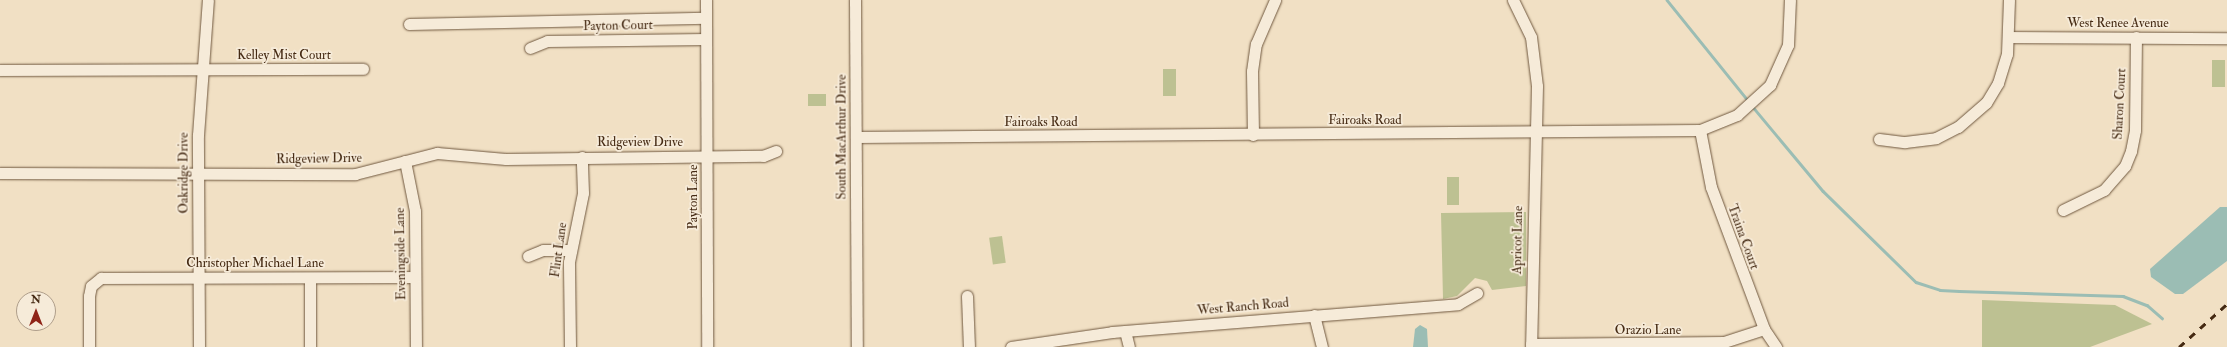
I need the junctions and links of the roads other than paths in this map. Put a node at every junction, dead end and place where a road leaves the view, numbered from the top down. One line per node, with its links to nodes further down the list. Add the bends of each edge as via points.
1 (208, 0): 16 (street, Oakridge Drive)
2 (706, 0): 8 (street, Payton Lane)
3 (855, 0): 21 (street, South MacArthur Drive)
4 (1513, 0): 19 (street, Apricot Lane, via 1525,20 1535,58)
5 (1790, 0): 18 (street, Fairoaks Road, via 1788,45 1770,85 1737,115)
6 (2008, 0): 10 (street)
7 (1272, 1): 20 (street, via 1263,22 1254,58)
8 (706, 18): 9 (street); 13 (street, Payton Lane)
9 (409, 24)
10 (2008, 37): 11 (street, West Renee Avenue); 22 (street, via 1998,83 1986,103 1968,120 1925,141)
11 (2136, 37): 12 (street, West Renee Avenue); 29 (street, Sharon Court, via 2135,130 2125,166 2104,190)
12 (2227, 38)
13 (706, 39): 14 (street, Payton Court, via 547,41); 25 (street, Payton Lane)
14 (530, 48)
15 (0, 70): 16 (street, Kelley Mist Court)
16 (205, 70): 17 (street, Kelley Mist Court); 28 (street, Oakridge Drive, via 198,135)
17 (363, 70)
18 (1700, 130): 19 (street, Fairoaks Road); 38 (street, Traina Court, via 1711,187)
19 (1535, 133): 20 (street, Fairoaks Road); 40 (street, Apricot Lane)
20 (1253, 135): 21 (street, Fairoaks Road)
21 (856, 137): 47 (street, South MacArthur Drive)
22 (1879, 139)
23 (776, 150): 25 (street, Ridgeview Drive, via 763,156)
24 (582, 156): 25 (street, Ridgeview Drive); 26 (street, Ridgeview Drive, via 506,160 437,153); 30 (street, Flint Lane, via 583,193)
25 (707, 156): 46 (street, Payton Lane)
26 (405, 161): 28 (street, Ridgeview Drive, via 355,174); 33 (street, Eveningside Lane, via 415,211)
27 (0, 173): 28 (street, Ridgeview Drive)
28 (198, 173): 32 (street, Oakridge Drive)
29 (2063, 210)
30 (571, 250): 31 (street, via 543,250); 45 (street, Flint Lane)
31 (528, 256)
32 (198, 277): 34 (street, Christopher Michael Lane); 41 (street, Christopher Michael Lane, via 111,277 94,281 89,296); 42 (street, Oakridge Drive)
33 (415, 277): 34 (street, Christopher Michael Lane); 44 (street, Eveningside Lane)
34 (310, 278): 43 (street)
35 (1477, 293): 37 (street, West Ranch Road, via 1458,304)
36 (967, 296): 48 (street)
37 (1314, 315): 39 (street, West Ranch Road); 51 (street)
38 (1764, 329): 40 (street, Orazio Lane, via 1724,342); 52 (street, Traina Court)
39 (1125, 331): 49 (street, West Ranch Road); 50 (street)
40 (1531, 346)
41 (89, 347)
42 (199, 347)
43 (310, 347)
44 (416, 347)
45 (570, 347)
46 (707, 347)
47 (857, 347)
48 (969, 347)
49 (1011, 347)
50 (1129, 347)
51 (1322, 347)
52 (1776, 347)

